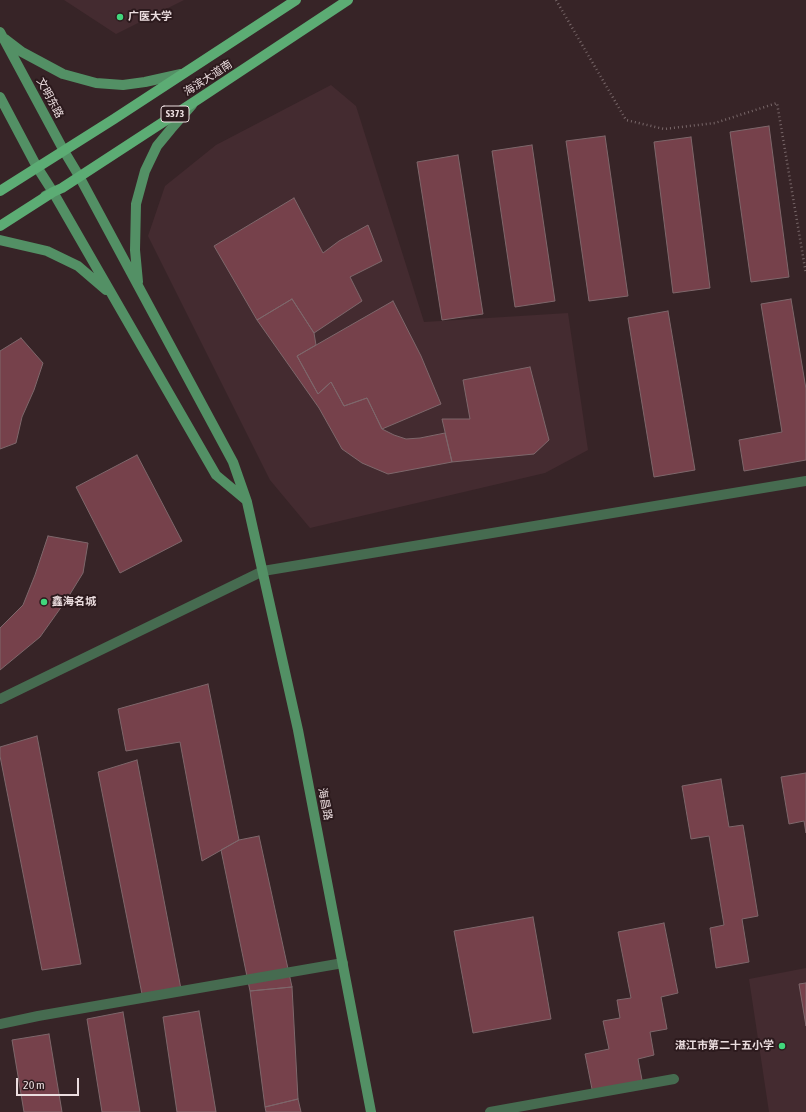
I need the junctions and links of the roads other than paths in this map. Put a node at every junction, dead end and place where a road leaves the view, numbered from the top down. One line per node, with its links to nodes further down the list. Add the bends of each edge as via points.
1 (296, 0): 4 (main road, 海滨大道南 / S373)
2 (348, 0): 6 (main road, 海滨大道南 / S373)
3 (2, 35): 4 (street, via 22,52 63,74 96,83 123,85); 7 (street, 文明东路)
4 (183, 74): 7 (main road, 海滨大道南 / S373)
5 (0, 97): 8 (street)
6 (197, 100): 9 (main road, 海滨大道南 / S373); 15 (street, via 157,146 145,171 136,204 135,250)
7 (64, 151): 8 (main road, 海滨大道南 / S373); 9 (street, 文明东路)
8 (37, 167): 10 (main road, 海滨大道南 / S373); 11 (street)
9 (79, 176): 11 (main road, 海滨大道南 / S373); 15 (street, 文明东路)
10 (0, 191)
11 (53, 192): 12 (street); 13 (main road, 海滨大道南 / S373); 16 (street)
12 (38, 198)
13 (0, 226)
14 (0, 240): 16 (street, via 47,251 78,266)
15 (138, 286): 18 (street, 海昌路, via 233,462)
16 (113, 296): 18 (street, via 216,474)
17 (806, 481): 19 (street)
18 (247, 502): 19 (street, 海昌路)
19 (263, 571): 20 (street); 21 (street, 海昌路, via 298,730)
20 (0, 699)
21 (343, 962): 22 (street); 24 (street, 海昌路)
22 (0, 1024)
23 (674, 1079): 25 (street)
24 (371, 1112)
25 (490, 1112)

